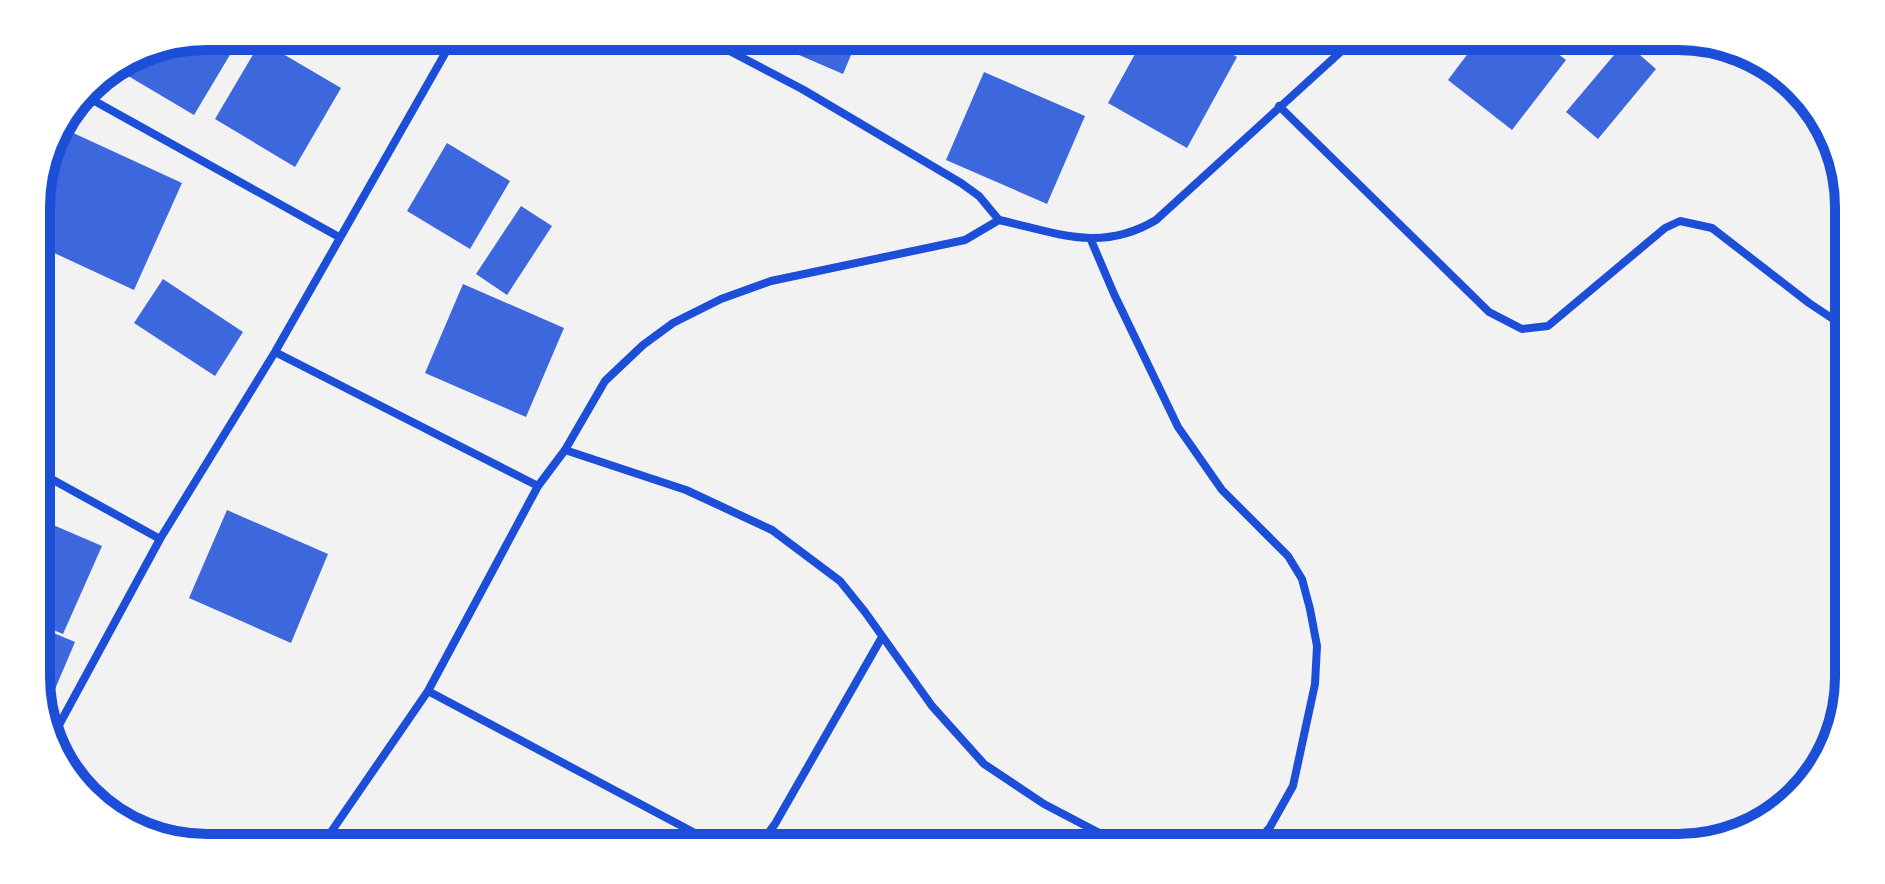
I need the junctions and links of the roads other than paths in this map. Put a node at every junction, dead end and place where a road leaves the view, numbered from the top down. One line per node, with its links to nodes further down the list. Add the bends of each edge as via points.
1 (447, 50): 7 (street)
2 (728, 50): 6 (street, via 961,183)
3 (1342, 50): 5 (street)
4 (92, 100): 7 (street)
5 (1279, 106): 8 (street, via 1156,220 1136,232); 9 (street, via 1489,312 1522,329 1548,326 1680,221 1712,228)
6 (999, 220): 8 (street); 11 (street, via 965,240 771,281 673,323 605,381)
7 (339, 237): 10 (street)
8 (1091, 240): 22 (street, via 1178,427 1222,490 1288,556 1302,579 1317,646 1315,684 1293,786)
9 (1835, 320)
10 (275, 352): 13 (street); 14 (street)
11 (565, 450): 13 (street); 15 (street, via 686,490 772,530 840,581)
12 (50, 478): 14 (street)
13 (538, 486): 16 (street)
14 (160, 539): 17 (street)
15 (882, 637): 20 (street); 21 (street, via 932,706 984,764)
16 (428, 691): 18 (street); 19 (street)
17 (58, 727)
18 (330, 834)
19 (697, 834)
20 (768, 834)
21 (1101, 834)
22 (1264, 834)

